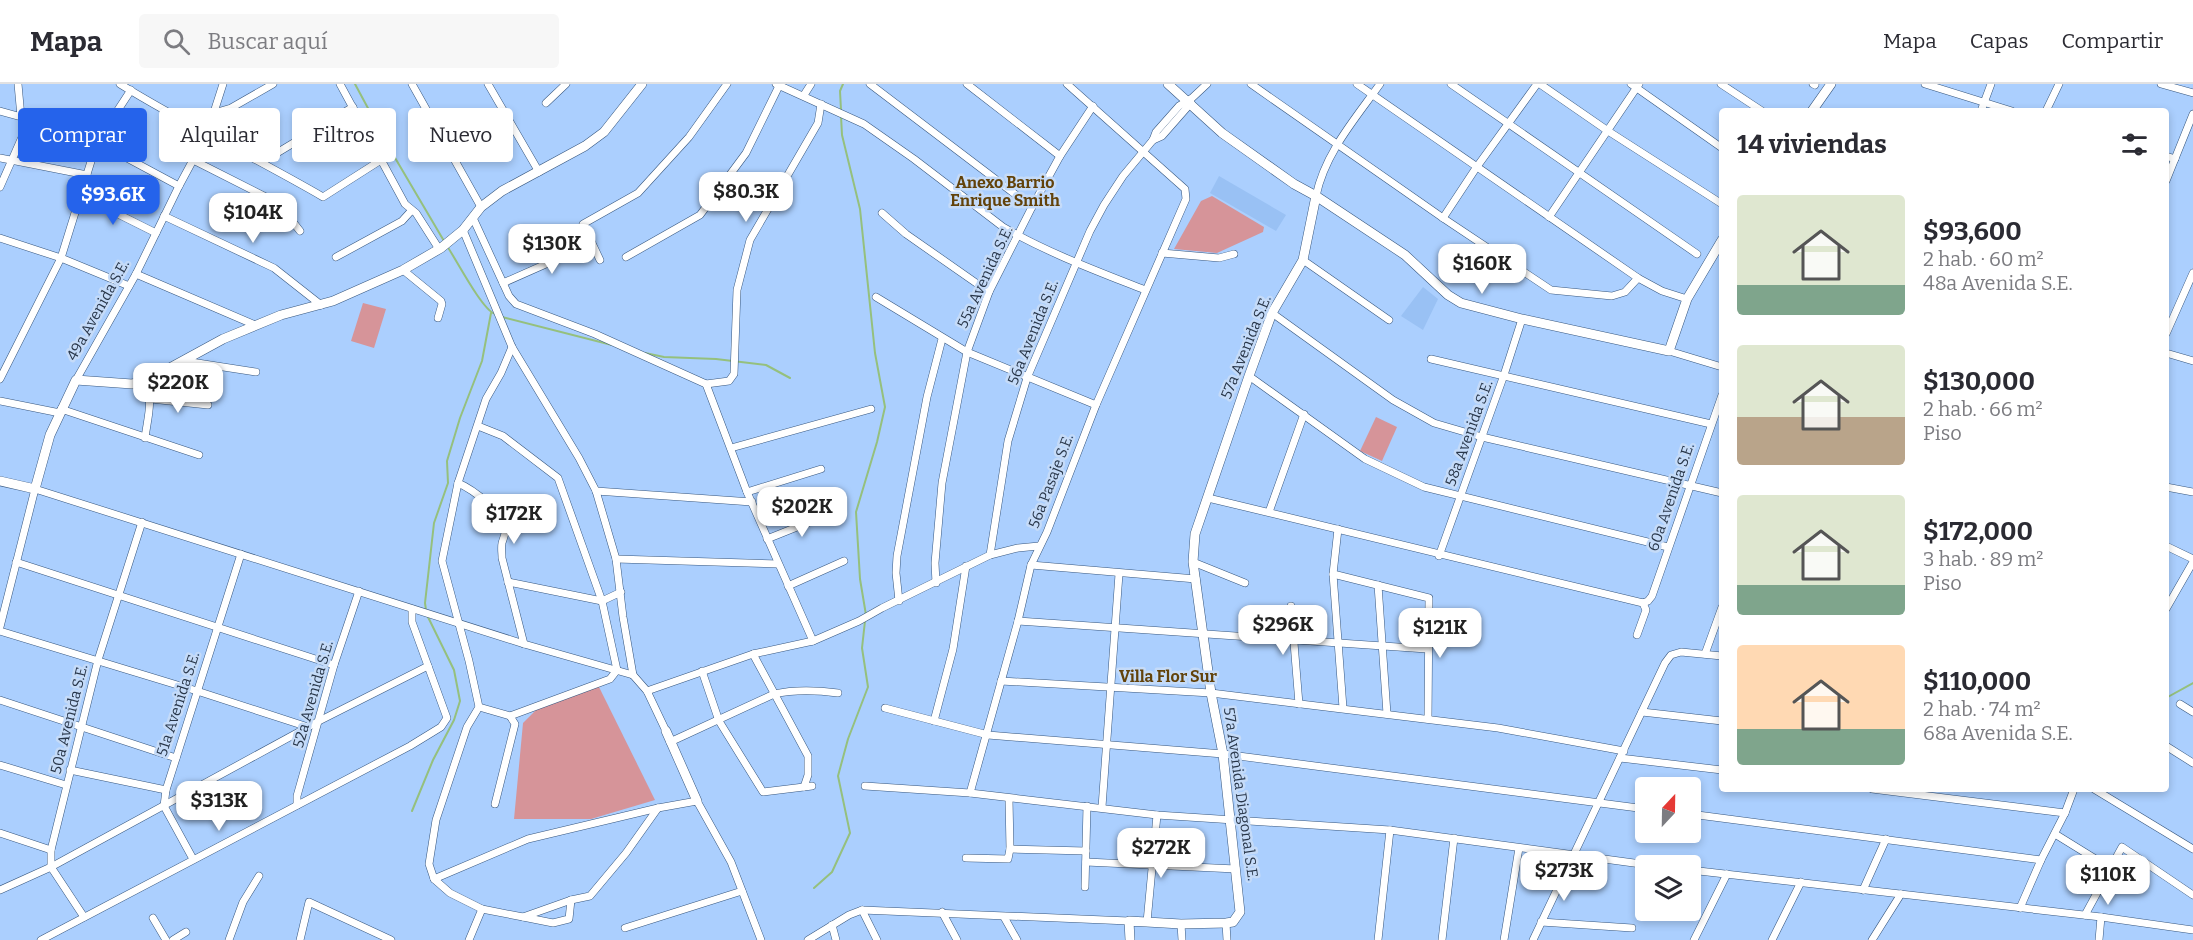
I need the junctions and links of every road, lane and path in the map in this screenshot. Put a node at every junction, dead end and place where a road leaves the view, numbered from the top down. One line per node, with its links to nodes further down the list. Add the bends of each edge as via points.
1 (18, 84): 40 (street)
2 (120, 84): 30 (street)
3 (223, 84): 43 (street, 49a Avenida S.E.)
4 (273, 84): 44 (street)
5 (340, 84): 39 (street)
6 (412, 84): 82 (street)
7 (488, 84): 73 (street)
8 (566, 84): 36 (street)
9 (642, 84): 73 (street, via 604,132)
10 (727, 84): 95 (street, via 689,137 638,193 583,224)
11 (810, 84): 33 (street)
12 (870, 84): 83 (street)
13 (967, 84): 60 (street)
14 (1067, 84): 38 (street)
15 (1168, 84): 34 (street)
16 (1207, 84): 34 (street, 56a Avenida S.E.)
17 (1251, 84): 55 (street)
18 (1357, 84): 32 (street)
19 (1380, 84): 32 (street, 57a Avenida S.E.)
20 (1451, 84): 53 (street)
21 (1539, 84): 53 (street); 54 (street)
22 (1721, 84): 45 (street)
23 (1831, 84): 46 (street)
24 (1925, 84): 35 (street)
25 (1990, 84): 35 (street)
26 (2059, 84): 49 (street)
27 (2161, 84): 31 (street)
28 (778, 85): 33 (street); 102 (street, via 746,153 700,215)
29 (1635, 85): 54 (street); 57 (street)
30 (130, 90): 41 (street); 42 (street)
31 (2193, 93)
32 (1372, 95): 55 (street, 57a Avenida S.E.); 72 (street)
33 (804, 96): 37 (street)
34 (1190, 101): 59 (street, 56a Avenida S.E.); 80 (street, via 1232,139)
35 (1984, 102): 47 (street); 48 (street)
36 (546, 103)
37 (823, 105): 93 (street, via 864,124); 140 (street, via 818,123 750,240 737,290 734,374 729,381)
38 (1093, 106): 59 (street); 60 (street, 55a Avenida S.E.)
39 (352, 107): 58 (street)
40 (20, 108)
41 (119, 108)
42 (161, 108)
43 (216, 108)
44 (231, 108)
45 (1757, 108)
46 (1814, 108)
47 (1982, 108)
48 (2003, 108)
49 (2047, 108)
50 (0, 111): 52 (street)
51 (2193, 114): 63 (street)
52 (18, 116)
53 (1508, 124): 72 (street); 74 (street)
54 (1608, 131): 74 (street); 81 (street)
55 (1338, 144): 80 (street, 57a Avenida S.E., via 1324,168); 89 (street)
56 (18, 145): 64 (street)
57 (1719, 146)
58 (280, 151)
59 (1144, 152): 98 (street, 56a Pasaje S.E., via 1185,189 1186,199); 106 (street, 56a Avenida S.E., via 1104,205)
60 (1060, 156): 83 (street, 55a Avenida S.E.)
61 (2169, 157): 63 (street)
62 (0, 158): 64 (street)
63 (2175, 159): 75 (street)
64 (11, 160): 76 (street); 78 (street)
65 (91, 162): 76 (street)
66 (134, 162): 77 (street)
67 (192, 162): 77 (street, 49a Avenida S.E.)
68 (197, 162): 91 (street, via 278,203)
69 (262, 162): 70 (street, via 323,197)
70 (378, 162)
71 (382, 162): 84 (street)
72 (1476, 168): 87 (street); 89 (street)
73 (539, 172): 82 (street)
74 (1579, 173): 87 (street); 100 (street)
75 (2169, 174)
76 (87, 175): 79 (street)
77 (179, 186): 86 (street, 49a Avenida S.E.)
78 (0, 187)
79 (82, 196): 92 (street); 103 (street)
80 (1316, 196): 105 (street, 57a Avenida S.E.); 120 (street, via 1405,255 1461,303)
81 (1719, 202)
82 (481, 207): 88 (street)
83 (1032, 207): 93 (street, 55a Avenida S.E.)
84 (411, 211): 97 (street); 101 (street)
85 (882, 213): 114 (street)
86 (164, 216): 92 (street, 49a Avenida S.E.); 117 (street, via 274,268)
87 (1550, 217): 110 (street)
88 (473, 218): 90 (street); 111 (street)
89 (1443, 218): 110 (street, via 1551,290 1612,296 1625,292)
90 (464, 230): 97 (street); 125 (street)
91 (300, 231)
92 (156, 233): 109 (street, 49a Avenida S.E.)
93 (1019, 236): 106 (street); 114 (street, 55a Avenida S.E.)
94 (0, 238): 103 (street)
95 (591, 244): 104 (street); 111 (street)
96 (1719, 245): 116 (street)
97 (443, 247): 107 (street)
98 (1162, 253): 99 (street, via 1219,258); 113 (street, 56a Pasaje S.E.)
99 (1234, 254)
100 (1697, 254)
101 (336, 257)
102 (626, 257)
103 (61, 258): 112 (street); 137 (street)
104 (600, 260)
105 (1303, 260): 118 (street, 57a Avenida S.E.); 121 (street)
106 (1077, 263): 113 (street); 136 (street, 56a Avenida S.E.)
107 (403, 270): 117 (street); 119 (street, via 441,300)
108 (2193, 273): 123 (street)
109 (136, 274): 112 (street, 49a Avenida S.E.); 122 (street)
110 (1638, 278): 116 (street)
111 (503, 283): 140 (street, via 512,300 523,308 595,334)
112 (129, 286): 138 (street, 49a Avenida S.E.)
113 (1144, 290): 145 (street, 56a Pasaje S.E.)
114 (989, 292): 127 (street, 55a Avenida S.E.)
115 (876, 297): 124 (street)
116 (1687, 299): 126 (street)
117 (321, 305): 122 (street)
118 (1272, 313): 135 (street, 57a Avenida S.E.); 151 (street, via 1419,416)
119 (438, 318)
120 (1522, 319): 126 (street); 134 (street, 58a Avenida S.E.)
121 (1389, 320)
122 (255, 325): 129 (street)
123 (2169, 327)
124 (942, 339): 127 (street); 199 (street, via 897,556)
125 (512, 347): 150 (street, via 486,399); 161 (street)
126 (1669, 351): 132 (street)
127 (967, 352): 136 (street); 191 (street, 55a Avenida S.E., via 942,483)
128 (2169, 353): 131 (street)
129 (186, 359): 133 (street); 139 (street)
130 (1431, 359): 134 (street)
131 (2193, 361)
132 (1719, 366)
133 (256, 372)
134 (1504, 375): 149 (street); 151 (street, 58a Avenida S.E.)
135 (1249, 376): 148 (street); 166 (street, 57a Avenida S.E.)
136 (1027, 378): 145 (street); 177 (street, 56a Avenida S.E., via 1008,441)
137 (0, 380)
138 (76, 380): 139 (street, via 132,384); 147 (street, 49a Avenida S.E.)
139 (146, 381): 141 (street)
140 (706, 384): 153 (street)
141 (151, 399): 144 (street); 152 (street)
142 (0, 401): 147 (street)
143 (1719, 403): 149 (street, 60a Avenida S.E.)
144 (208, 405)
145 (1096, 405): 173 (street, 56a Pasaje S.E.)
146 (870, 409): 153 (street)
147 (61, 411): 152 (street); 160 (street, 49a Avenida S.E.)
148 (1304, 414): 165 (street, via 1365,459 1424,487); 168 (street)
149 (1711, 424): 158 (street, 60a Avenida S.E.)
150 (478, 426): 157 (street); 198 (street, via 503,436 558,478)
151 (1482, 437): 158 (street); 165 (street, 58a Avenida S.E.)
152 (145, 438): 154 (street)
153 (731, 448): 162 (street)
154 (198, 455)
155 (821, 469): 162 (street)
156 (0, 481): 160 (street)
157 (458, 483): 190 (street, via 487,502 504,524 501,545); 206 (street, via 442,561)
158 (1689, 485): 163 (street); 174 (street, 60a Avenida S.E.)
159 (2169, 488): 164 (street)
160 (35, 489): 170 (street); 183 (street)
161 (596, 491): 167 (street); 179 (street)
162 (747, 492): 167 (street)
163 (1719, 492)
164 (2193, 492)
165 (1460, 497): 174 (street); 178 (street, 58a Avenida S.E.)
166 (1208, 498): 168 (street); 182 (street, 57a Avenida Diagonal S.E., via 1196,534)
167 (752, 502): 172 (street)
168 (1269, 512): 171 (street)
169 (827, 515): 172 (street)
170 (142, 522): 176 (street); 197 (street, 50a Avenida S.E.)
171 (1338, 530): 178 (street); 188 (street)
172 (767, 539): 184 (street)
173 (1039, 546): 177 (street); 185 (street, 56a Pasaje S.E.)
174 (1668, 547): 200 (street, 60a Avenida S.E., via 1652,596)
175 (2169, 548): 180 (street)
176 (241, 554): 195 (street); 207 (street, 51a Avenida S.E.)
177 (990, 555): 186 (street)
178 (1439, 556): 200 (street)
179 (616, 559): 184 (street); 196 (street)
180 (2193, 560): 201 (street)
181 (844, 561): 194 (street)
182 (1193, 561): 189 (street, 57a Avenida Diagonal S.E.); 192 (street)
183 (16, 562): 197 (street); 208 (street)
184 (778, 564): 194 (street)
185 (1030, 565): 187 (street); 205 (street, 56a Pasaje S.E.)
186 (966, 566): 191 (street); 247 (street, via 953,649)
187 (1119, 573): 189 (street); 209 (street)
188 (1333, 574): 193 (street); 215 (street)
189 (1196, 579): 210 (street, 57a Avenida Diagonal S.E.)
190 (508, 582): 198 (street); 214 (street)
191 (936, 583): 199 (street)
192 (1245, 583)
193 (1378, 585): 216 (street); 217 (street, via 1429,598)
194 (788, 586): 212 (street)
195 (359, 591): 203 (street); 222 (street, 52a Avenida S.E.)
196 (621, 592): 198 (street); 226 (street)
197 (119, 595): 207 (street); 221 (street, 50a Avenida S.E.)
198 (602, 601): 224 (street)
199 (899, 601): 212 (street)
200 (1643, 603): 211 (street, via 1646,610)
201 (2169, 604)
202 (1291, 606): 213 (street)
203 (412, 609): 206 (street); 223 (street, via 412,622)
204 (1719, 615): 219 (street)
205 (1018, 621): 209 (street); 227 (street, 56a Pasaje S.E.)
206 (458, 623): 214 (street); 237 (street)
207 (217, 627): 222 (street); 229 (street, 51a Avenida S.E.)
208 (0, 629): 221 (street)
209 (1117, 629): 210 (street); 228 (street)
210 (1203, 635): 213 (street); 232 (street, 57a Avenida Diagonal S.E.)
211 (1637, 635)
212 (813, 641): 218 (street)
213 (1294, 641): 215 (street); 235 (street)
214 (524, 644): 224 (street)
215 (1337, 644): 216 (street); 239 (street)
216 (1382, 646): 217 (street); 242 (street)
217 (1427, 649): 244 (street)
218 (753, 654): 225 (street); 233 (street)
219 (1705, 654): 220 (street); 240 (street, via 1671,655)
220 (1719, 656)
221 (98, 660): 229 (street); 249 (street, 50a Avenida S.E.)
222 (334, 665): 245 (street, 52a Avenida S.E.)
223 (428, 666): 245 (street); 274 (street, via 447,718 441,727)
224 (617, 670): 226 (street); 243 (street, via 610,679)
225 (702, 671): 230 (street); 246 (street)
226 (633, 675): 230 (street)
227 (1002, 681): 228 (street); 252 (street, 56a Pasaje S.E.)
228 (1112, 686): 232 (street); 254 (street)
229 (197, 691): 250 (street); 258 (street, 51a Avenida S.E.)
230 (648, 691): 251 (street)
231 (838, 693): 233 (street, via 812,689)
232 (1211, 693): 235 (street); 256 (street, 57a Avenida Diagonal S.E.)
233 (774, 694): 246 (street); 246 (street, via 808,756 808,787 763,792)
234 (0, 700): 249 (street)
235 (1299, 704): 239 (street)
236 (2180, 704): 241 (street)
237 (479, 707): 243 (street); 307 (street, via 467,728 436,820 429,864)
238 (885, 708): 247 (street)
239 (1343, 708): 242 (street)
240 (1642, 712): 248 (street); 257 (street)
241 (2193, 712)
242 (1387, 714): 244 (street)
243 (510, 716): 273 (street, via 515,724)
244 (1428, 719): 257 (street, via 1498,728)
245 (319, 721): 250 (street); 274 (street, 52a Avenida S.E.)
246 (719, 721): 253 (street)
247 (934, 721): 252 (street)
248 (1719, 721)
249 (80, 727): 258 (street); 261 (street, 50a Avenida S.E.)
250 (308, 727): 275 (street)
251 (666, 731): 253 (street)
252 (988, 735): 254 (street); 269 (street, 56a Pasaje S.E.)
253 (670, 742): 271 (street)
254 (1107, 744): 256 (street); 277 (street)
255 (2169, 748): 259 (street)
256 (1223, 754): 272 (street); 283 (street, 57a Avenida Diagonal S.E.)
257 (1622, 754): 262 (street); 272 (street)
258 (176, 758): 265 (street, 51a Avenida S.E.)
259 (2193, 763)
260 (0, 765): 263 (street)
261 (70, 770): 263 (street, 50a Avenida S.E.); 265 (street)
262 (1719, 770)
263 (66, 785): 292 (street, 50a Avenida S.E.)
264 (865, 786): 269 (street)
265 (166, 790): 275 (street, 51a Avenida S.E.)
266 (1896, 792): 280 (street)
267 (2073, 792): 280 (street)
268 (2099, 792): 291 (street)
269 (970, 793): 270 (street)
270 (1009, 799): 276 (street); 290 (street)
271 (697, 801): 278 (street); 312 (street, via 731,862)
272 (1598, 803): 279 (street); 294 (street)
273 (495, 804)
274 (297, 805): 296 (street)
275 (164, 806): 296 (street); 301 (street)
276 (1087, 806): 277 (street); 293 (street)
277 (1102, 807): 281 (street)
278 (658, 808): 307 (street, via 528,839); 315 (street, via 590,896)
279 (1635, 808)
280 (2065, 813): 286 (street)
281 (1157, 815): 283 (street); 300 (street)
282 (1701, 815): 288 (street)
283 (1231, 819): 284 (street); 303 (street, 57a Avenida Diagonal S.E.)
284 (1390, 830): 287 (street); 352 (street)
285 (0, 833): 292 (street)
286 (2055, 834): 297 (street); 302 (street)
287 (1454, 838): 289 (street); 353 (street)
288 (1886, 839): 297 (street); 311 (street)
289 (1519, 848): 294 (street); 354 (street)
290 (1010, 849): 293 (street); 295 (street, via 1008,859)
291 (2193, 849)
292 (51, 850): 301 (street, 50a Avenida S.E.)
293 (1086, 851): 298 (street)
294 (1572, 855): 299 (street); 328 (street)
295 (966, 858)
296 (193, 859): 322 (street)
297 (2041, 860): 316 (street)
298 (1086, 862): 300 (street); 309 (street)
299 (1635, 863)
300 (1153, 866): 303 (street); 327 (street)
301 (51, 867): 310 (street); 322 (street)
302 (2110, 868): 314 (street, via 2122,847); 320 (street)
303 (1236, 869): 329 (street, 57a Avenida Diagonal S.E., via 1238,918)
304 (1701, 871): 305 (street)
305 (1727, 874): 308 (street); 356 (street)
306 (259, 876): 339 (street, via 243,902)
307 (434, 879): 317 (street, via 450,893)
308 (1801, 882): 311 (street); 357 (street)
309 (1085, 887)
310 (0, 890)
311 (1863, 890): 313 (street)
312 (742, 891): 332 (street); 343 (street)
313 (1901, 894): 316 (street); 358 (street)
314 (2193, 895)
315 (570, 900): 323 (street); 323 (street, via 569,919 553,923)
316 (2020, 908): 320 (street)
317 (482, 909): 323 (street); 342 (street)
318 (862, 910): 319 (street); 331 (street); 346 (street)
319 (942, 912): 321 (street); 347 (street)
320 (2085, 915): 324 (street)
321 (1004, 916): 326 (street); 348 (street)
322 (84, 917): 336 (street)
323 (523, 917)
324 (2101, 917): 334 (street); 359 (street)
325 (153, 918): 337 (street)
326 (1129, 921): 327 (street); 349 (street)
327 (1147, 922): 330 (street)
328 (1540, 922): 333 (street); 355 (street)
329 (1226, 923): 330 (street); 351 (street)
330 (1181, 924): 350 (street)
331 (832, 925): 344 (street); 345 (street)
332 (625, 928)
333 (1632, 928)
334 (2193, 930)
335 (186, 932): 338 (street)
336 (41, 940)
337 (166, 940)
338 (173, 940)
339 (229, 940)
340 (300, 940): 341 (street, via 309,902)
341 (391, 940)
342 (469, 940)
343 (761, 940)
344 (808, 940)
345 (836, 940)
346 (877, 940)
347 (957, 940)
348 (1017, 940)
349 (1130, 940)
350 (1182, 940)
351 (1227, 940)
352 (1378, 940)
353 (1442, 940)
354 (1504, 940)
355 (1533, 940)
356 (1694, 940)
357 (1772, 940)
358 (1872, 940)
359 (2099, 940)

